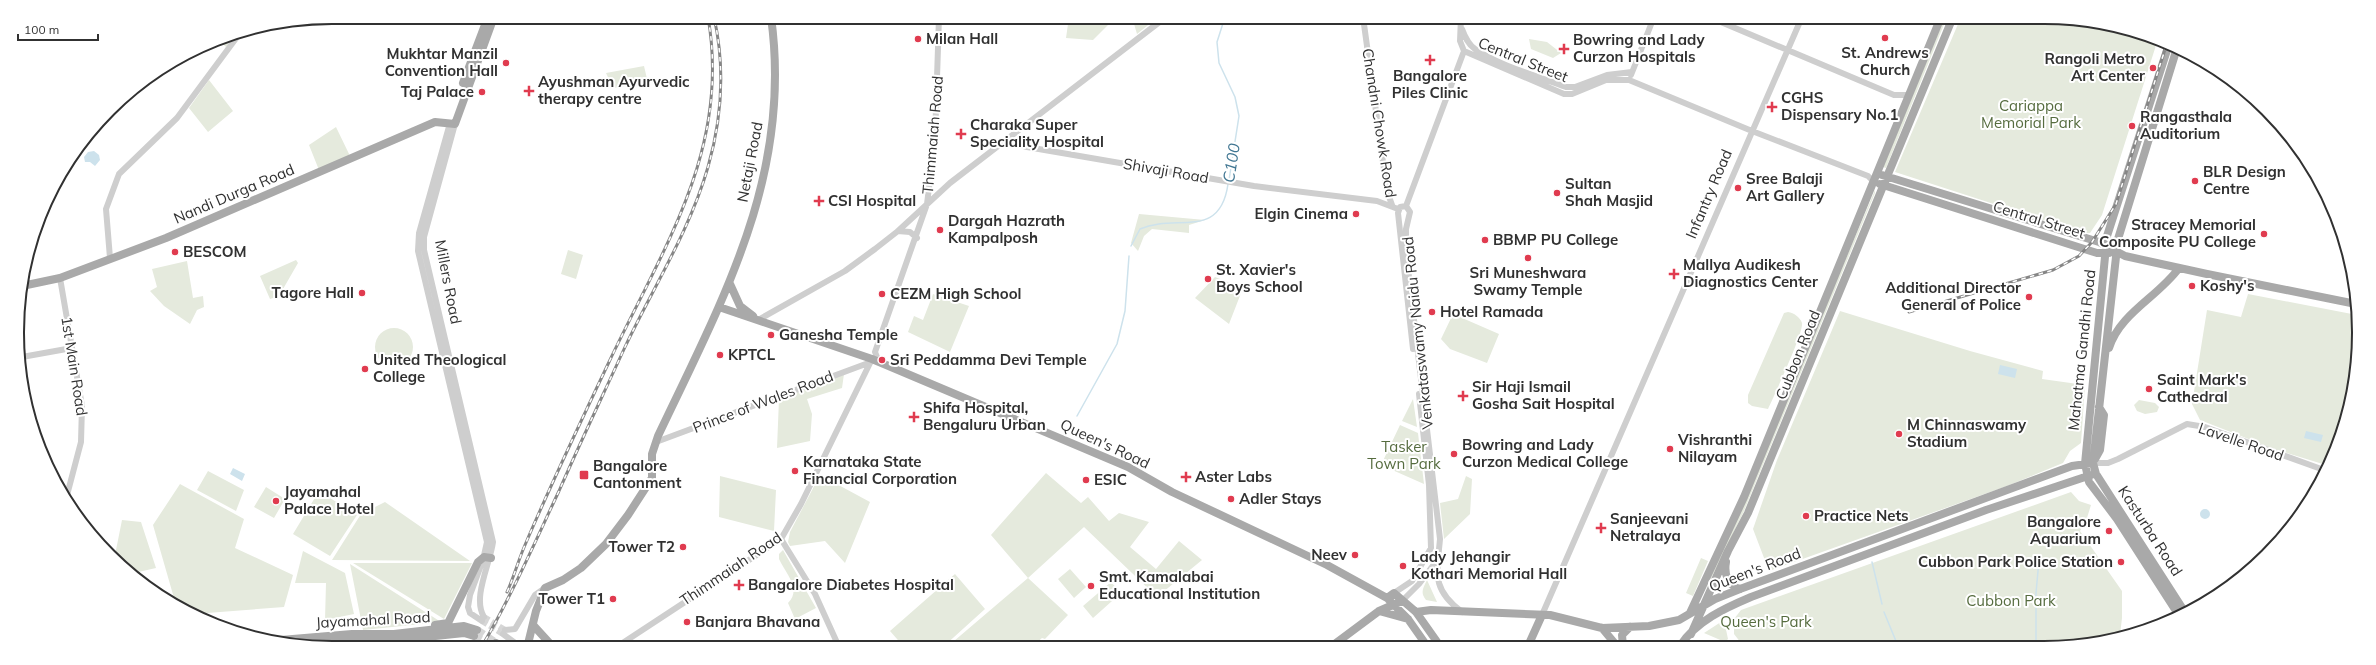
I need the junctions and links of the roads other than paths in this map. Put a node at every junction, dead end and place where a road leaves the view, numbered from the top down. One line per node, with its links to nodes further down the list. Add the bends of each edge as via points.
1 (486, 24): 21 (main road, Millers Road)
2 (491, 24): 21 (main road, Millers Road)
3 (771, 24): 42 (main road, Netaji Road, via 776,90 768,157 748,238)
4 (938, 24): 27 (street, Thimmaiah Road, via 935,139)
5 (1157, 24): 23 (street)
6 (1364, 24): 28 (street, Chandni Chowk Road, via 1387,191)
7 (1651, 24): 18 (street)
8 (1725, 24): 16 (street)
9 (1799, 24): 16 (street, Infantry Road)
10 (1938, 24): 20 (main road, Cubbon Road)
11 (1950, 24): 24 (main road, Cubbon Road)
12 (1460, 26): 15 (street, Central Street, via 1460,41); 18 (street, Central Street, via 1466,39 1475,49 1566,87 1575,87 1607,75)
13 (234, 40): 39 (street, via 177,118 119,174 106,209)
14 (2167, 50): 37 (main road, Mahatma Gandhi Road, via 2107,236)
15 (1464, 51): 19 (street, Central Street, via 1564,94 1572,94 1606,80); 29 (street)
16 (1787, 51): 20 (street, via 1894,94); 22 (street, Infantry Road)
17 (2175, 54): 38 (main road, Mahatma Gandhi Road, via 2119,234)
18 (1632, 72): 19 (street)
19 (1629, 80): 22 (street, Central Street)
20 (1908, 95): 25 (main road, Cubbon Road)
21 (452, 124): 39 (main road, Nandi Durga Road, via 435,122 166,238); 59 (street, Millers Road, via 424,237 424,250 487,542)
22 (1752, 131): 25 (street, Central Street); 73 (street, Infantry Road)
23 (1005, 141): 27 (street); 28 (street, Shivaji Road, via 1230,182)
24 (1887, 176): 25 (main road, Central Street); 26 (main road, Cubbon Road); 31 (main road, Central Street)
25 (1873, 177): 26 (main road, Central Street); 72 (main road, Cubbon Road, via 1744,497)
26 (1884, 185): 34 (main road, Central Street); 58 (main road, Cubbon Road, via 1748,513)
27 (927, 204): 35 (street); 36 (street, Thimmaiah Road)
28 (1392, 205): 30 (street, Shivaji Road)
29 (1406, 206): 30 (street); 33 (street, via 1410,212)
30 (1398, 209): 32 (street)
31 (1997, 209): 34 (main road); 37 (main road, Central Street)
32 (1399, 217): 33 (street); 63 (street, Venkataswamy Naidu Road, via 1401,254 1429,485 1432,537 1431,548 1412,581)
33 (1407, 218): 60 (street, Venkataswamy Naidu Road, via 1406,252 1432,461 1440,539)
34 (1993, 221): 37 (main road, Central Street, via 2097,253)
35 (898, 231): 36 (street, via 910,232); 46 (street, via 845,271)
36 (917, 238): 49 (street, Thimmaiah Road, via 875,352)
37 (2106, 249): 38 (main road, Central Street); 52 (main road, Mahatma Gandhi Road)
38 (2116, 253): 40 (main road, Central Street); 50 (main road, Mahatma Gandhi Road)
39 (110, 258): 41 (main road, Nandi Durga Road)
40 (2179, 268): 44 (main road, Central Street); 50 (main road, via 2117,330)
41 (60, 278): 43 (main road, Nandi Durga Road); 47 (street, 1st Main Road)
42 (730, 284): 45 (main road, Netaji Road); 46 (main road, Queen's Road, via 740,306)
43 (28, 285)
44 (2350, 303)
45 (719, 307): 46 (main road, Queen's Road); 51 (main road, Netaji Road)
46 (758, 320): 49 (main road, Queen's Road)
47 (72, 348): 48 (street); 56 (street, 1st Main Road, via 82,406 82,426 81,442)
48 (25, 356)
49 (874, 361): 51 (street, Prince of Wales Road); 57 (street, Thimmaiah Road, via 802,504); 63 (main road, Queen's Road, via 1128,467 1172,492)
50 (2104, 361): 52 (main road, Mahatma Gandhi Road)
51 (656, 442): 61 (main road, Netaji Road, via 652,454 652,478 606,544 581,568)
52 (2089, 464): 53 (street, Lavelle Road, via 2108,463 2118,459 2187,424 2205,427); 54 (main road, Kasturba Road); 55 (main road, Mahatma Gandhi Road); 62 (main road, Queen's Road, via 2065,469)
53 (2320, 469)
54 (2096, 474): 55 (main road, Queen's Road); 66 (main road, Kasturba Road)
55 (2087, 476): 67 (main road, Queen's Road, via 1809,574); 69 (main road, Kasturba Road)
56 (68, 492)
57 (781, 539): 87 (street, Thimmaiah Road); 88 (street, via 815,594)
58 (1728, 551): 62 (main road, via 1725,567 1727,579 1731,586); 65 (main road, Cubbon Road)
59 (487, 558): 59 (street, via 474,582 468,607 470,613 483,619 480,607 481,590); 78 (main road, via 478,562 448,622)
60 (1439, 558): 64 (street, via 1419,584); 71 (street, Venkataswamy Naidu Road, via 1436,574 1439,588)
61 (545, 588): 75 (main road); 84 (street, via 535,595 516,629 504,632)
62 (1740, 589): 65 (main road, Queen's Road)
63 (1389, 596): 64 (main road, Queen's Road); 68 (main road)
64 (1399, 603): 68 (main road); 70 (main road); 74 (main road)
65 (1705, 605): 72 (main road, Queen's Road); 79 (main road, Cubbon Road)
66 (2182, 608)
67 (1722, 609): 79 (main road, Cubbon Road)
68 (1379, 611): 74 (main road); 89 (main road)
69 (2177, 611)
70 (1416, 612): 71 (main road, Queen's Road); 74 (main road); 91 (main road)
71 (1462, 612): 73 (main road, Queen's Road)
72 (1690, 613): 76 (main road, Queen's Road, via 1679,620)
73 (1542, 615): 77 (main road, Queen's Road); 92 (main road, Infantry Road)
74 (1408, 619): 90 (main road)
75 (532, 625): 85 (main road); 86 (main road)
76 (1630, 627): 77 (main road, Queen's Road); 94 (main road, via 1622,636)
77 (1602, 628): 93 (main road)
78 (362, 633): 80 (main road, Jayamahal Road); 83 (main road, Jayamahal Road, via 379,635 464,626 476,633)
79 (1691, 634): 95 (main road, Cubbon Road)
80 (297, 639)
81 (353, 641): 82 (main road, Jayamahal Road)
82 (370, 641)
83 (388, 641)
84 (514, 641)
85 (529, 641)
86 (547, 641)
87 (626, 641)
88 (836, 641)
89 (1339, 641)
90 (1423, 641)
91 (1436, 641)
92 (1530, 641)
93 (1613, 641)
94 (1622, 641)
95 (1685, 641)

